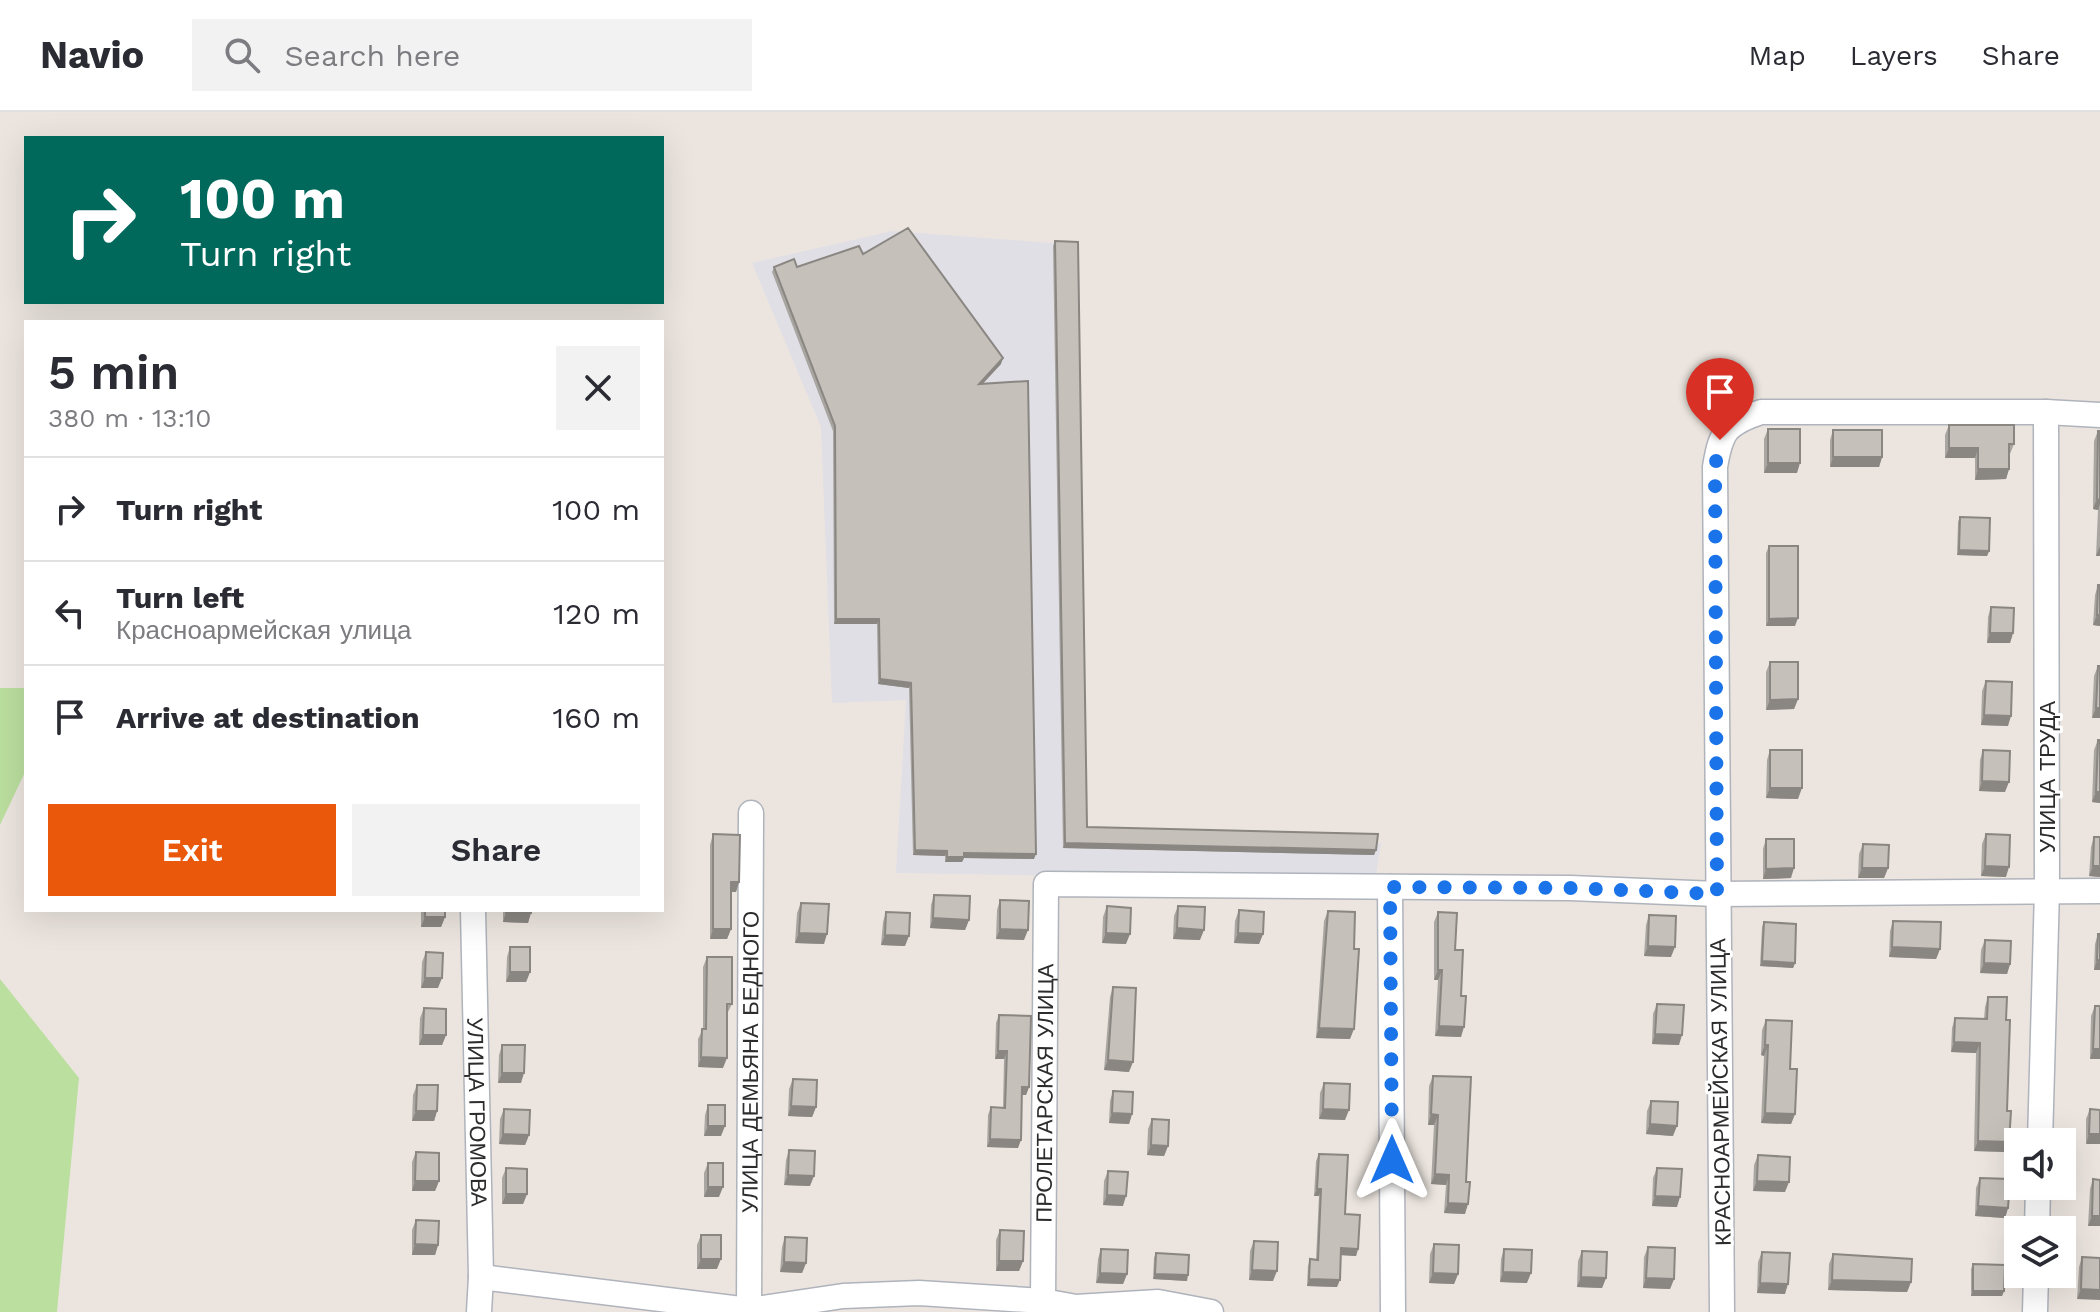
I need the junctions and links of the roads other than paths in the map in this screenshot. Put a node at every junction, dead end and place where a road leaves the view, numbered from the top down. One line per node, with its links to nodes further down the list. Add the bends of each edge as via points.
1 (2046, 412): 2 (street); 5 (street, УЛИЦА ТРУДА); 7 (street, КРАСНОАРМЕЙСКАЯ УЛИЦА, via 1761,412 1738,420 1720,440 1715,467)
2 (2100, 415)
3 (751, 813): 14 (street, УЛИЦА ДЕМЬЯНА БЕДНОГО)
4 (1390, 887): 7 (street); 12 (street, ПРОЛЕТАРСКАЯ УЛИЦА, via 1046,884); 17 (street)
5 (2047, 890): 6 (street); 7 (street); 9 (street, УЛИЦА ТРУДА)
6 (2100, 891)
7 (1717, 894): 18 (street, КРАСНОАРМЕЙСКАЯ УЛИЦА)
8 (473, 912): 10 (street, УЛИЦА ГРОМОВА)
9 (2040, 1128)
10 (481, 1277): 14 (street); 15 (street, УЛИЦА ГРОМОВА)
11 (2036, 1288): 19 (street)
12 (1043, 1301): 13 (street); 14 (street, via 880,1293)
13 (1075, 1310): 16 (street, via 1158,1302)
14 (749, 1311)
15 (479, 1312)
16 (1211, 1312)
17 (1393, 1312)
18 (1722, 1312)
19 (2035, 1312)

